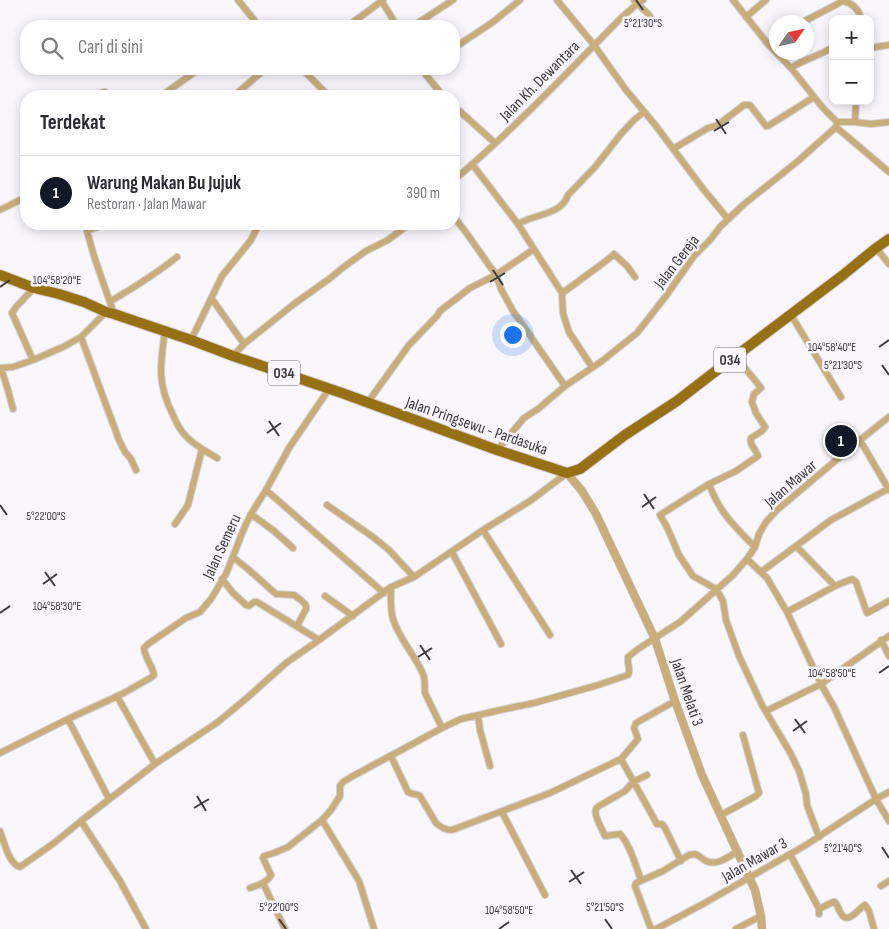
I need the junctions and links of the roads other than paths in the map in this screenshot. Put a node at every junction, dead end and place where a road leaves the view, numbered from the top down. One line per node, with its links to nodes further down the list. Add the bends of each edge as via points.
1 (238, 0): 12 (street)
2 (382, 0): 13 (street); 14 (street)
3 (453, 0): 15 (street)
4 (520, 0): 17 (street)
5 (557, 0): 19 (street)
6 (733, 0): 11 (street)
7 (766, 0): 11 (street)
8 (638, 1): 16 (street); 19 (street, Jalan Kh. Dewantara)
9 (860, 15): 10 (street, via 852,4 843,1)
10 (814, 16)
11 (746, 17): 18 (street)
12 (253, 20)
13 (356, 20)
14 (394, 20)
15 (422, 20)
16 (654, 23)
17 (460, 44)
18 (768, 44): 23 (street)
19 (594, 45): 35 (street); 39 (street, Jalan Kh. Dewantara)
20 (889, 45): 21 (street)
21 (874, 47)
22 (829, 50): 23 (street)
23 (791, 68): 32 (street)
24 (191, 75): 28 (street)
25 (258, 75): 29 (street)
26 (308, 75): 30 (street)
27 (426, 75): 31 (street)
28 (170, 90)
29 (241, 90)
30 (323, 90)
31 (438, 90)
32 (814, 97): 38 (street); 40 (street, via 768,126 750,105 744,105 718,126 708,128)
33 (856, 105): 36 (street)
34 (460, 111): 39 (street)
35 (644, 112): 40 (street); 47 (street, via 621,134 561,206)
36 (855, 122): 37 (street); 38 (street)
37 (889, 122)
38 (836, 124): 42 (street); 46 (street, Jalan Gereja, via 798,161)
39 (495, 143): 41 (street, Jalan Kh. Dewantara)
40 (673, 149): 46 (street)
41 (472, 164): 43 (street, Jalan Kh. Dewantara); 47 (street)
42 (889, 172)
43 (460, 175)
44 (20, 200): 45 (street)
45 (0, 210)
46 (728, 219): 73 (street, Jalan Gereja, via 694,256 637,333)
47 (518, 224): 54 (street)
48 (460, 225): 58 (street)
49 (256, 230): 62 (street, via 222,276)
50 (401, 230): 69 (street, via 345,266)
51 (87, 231): 63 (street)
52 (889, 239): 53 (main road, 034)
53 (876, 248): 56 (street); 65 (main road, 034)
54 (534, 249): 58 (street); 61 (street)
55 (177, 257): 63 (street)
56 (889, 264)
57 (0, 275): 60 (main road, Jalan Pringsewu - Pardasuka / 034)
58 (496, 275): 75 (street, via 513,311); 78 (street, via 470,288 440,311 409,345)
59 (635, 277): 61 (street, via 614,254)
60 (34, 288): 64 (main road, Jalan Pringsewu - Pardasuka / 034); 72 (street, via 12,313)
61 (562, 293): 73 (street, via 563,313 569,332)
62 (212, 299): 68 (street); 69 (street)
63 (111, 301): 64 (street)
64 (110, 313): 66 (main road, Jalan Pringsewu - Pardasuka / 034); 67 (street)
65 (791, 314): 71 (main road, 034); 77 (street)
66 (165, 331): 68 (main road, Jalan Pringsewu - Pardasuka / 034); 82 (street, via 160,362 167,403 184,435)
67 (81, 337): 72 (street); 85 (street, via 119,440)
68 (191, 340): 70 (main road, Jalan Pringsewu - Pardasuka / 034)
69 (244, 344): 70 (street)
70 (233, 356): 76 (main road, Jalan Pringsewu - Pardasuka / 034)
71 (736, 356): 86 (main road, 034, via 580,469); 87 (street, via 761,388 754,394 752,402 765,426 750,440 758,456)
72 (33, 360): 74 (street)
73 (592, 367): 75 (street, Jalan Gereja)
74 (1, 368): 79 (street)
75 (565, 386): 83 (street, Jalan Gereja, via 524,418)
76 (328, 389): 78 (main road, Jalan Pringsewu - Pardasuka / 034); 89 (street, Jalan Semeru, via 288,448)
77 (841, 398)
78 (368, 402): 83 (main road, Jalan Pringsewu - Pardasuka / 034)
79 (13, 410)
80 (889, 417): 81 (street, Jalan Mawar)
81 (860, 440): 88 (street); 95 (street, Jalan Mawar, via 777,510 766,522)
82 (202, 449): 84 (street); 92 (street, via 188,505)
83 (497, 450): 86 (main road, Jalan Pringsewu - Pardasuka / 034)
84 (217, 458)
85 (136, 470)
86 (567, 473): 93 (street); 114 (street, Jalan Melati 3, via 596,514)
87 (710, 484): 95 (street, via 723,513); 105 (street, via 660,515 694,576)
88 (889, 489): 94 (street, via 830,520)
89 (266, 490): 91 (street, Jalan Semeru); 106 (street)
90 (327, 505): 101 (street, via 389,550)
91 (251, 514): 96 (street); 98 (street, Jalan Semeru)
92 (175, 524)
93 (483, 530): 97 (street); 112 (street)
94 (796, 546): 100 (street); 103 (street)
95 (755, 547): 99 (street, Jalan Mawar)
96 (293, 548)
97 (452, 552): 101 (street); 117 (street)
98 (232, 556): 102 (street, Jalan Semeru); 111 (street, via 276,594 294,595 302,600 306,606)
99 (747, 559): 100 (street); 105 (street, Jalan Mawar)
100 (761, 572): 109 (street)
101 (414, 577): 104 (street)
102 (222, 579): 111 (street, via 246,605 256,602); 120 (street, Jalan Semeru, via 200,612 186,618 144,648 154,675)
103 (835, 586): 108 (street, via 852,579 856,582 867,613); 109 (street)
104 (391, 587): 106 (street); 125 (street, via 393,620 424,675 425,694)
105 (716, 589): 114 (street, Jalan Mawar, via 680,622); 122 (street, via 723,601 736,649)
106 (384, 593): 110 (street)
107 (325, 596): 110 (street)
108 (889, 601)
109 (787, 612): 119 (street)
110 (353, 616): 115 (street)
111 (297, 626): 115 (street)
112 (550, 635)
113 (889, 636): 116 (street)
114 (655, 639): 121 (street, Jalan Melati 3); 123 (street, Jalan Mawar, via 628,657 630,671 626,676 534,704)
115 (319, 640): 130 (street, via 286,662 218,722)
116 (881, 640): 118 (street); 119 (street)
117 (501, 644)
118 (889, 656)
119 (821, 684): 122 (street); 136 (street)
120 (117, 696): 124 (street, Jalan Semeru); 130 (street)
121 (675, 701): 129 (street, via 636,723 634,728 638,739); 138 (street, Jalan Melati 3, via 709,793)
122 (766, 711): 143 (street, via 799,771)
123 (478, 714): 125 (street); 131 (street)
124 (68, 719): 127 (street, Jalan Semeru); 135 (street)
125 (442, 728): 128 (street)
126 (743, 735): 138 (street, via 759,793)
127 (0, 753)
128 (391, 756): 137 (street, via 405,790 420,796 436,823 446,830); 139 (street, via 343,782 340,796)
129 (620, 759): 133 (street); 137 (street)
130 (155, 764): 135 (street)
131 (490, 766)
132 (646, 776): 133 (street)
133 (633, 782): 146 (street, via 657,824 662,824); 148 (street, via 625,791 596,808 595,812 605,836 620,834 623,837)
134 (889, 792): 136 (street, Jalan Mawar 3)
135 (109, 799): 140 (street)
136 (876, 799): 141 (street); 143 (street, Jalan Mawar 3)
137 (502, 812): 153 (street)
138 (721, 814): 144 (street, Jalan Melati 3)
139 (322, 820): 150 (street, via 288,847 264,856 271,875); 157 (street, via 359,881)
140 (81, 821): 142 (street, via 20,867 12,861); 155 (street)
141 (889, 822)
142 (0, 832)
143 (818, 837): 145 (street, Jalan Mawar 3)
144 (738, 851): 146 (street, via 720,862 704,860 695,854); 147 (street, Jalan Melati 3)
145 (790, 854): 147 (street, Jalan Mawar 3); 162 (street, via 819,911 834,902 848,918 865,905)
146 (681, 861): 148 (street)
147 (749, 877): 154 (street, Jalan Melati 3); 159 (street, Jalan Mawar 3)
148 (641, 880): 158 (street, via 635,886)
149 (889, 881): 151 (street)
150 (263, 883): 152 (street); 156 (street)
151 (881, 886)
152 (250, 888)
153 (545, 895)
154 (761, 916): 160 (street); 161 (street, Jalan Melati 3)
155 (146, 929)
156 (285, 929)
157 (374, 929)
158 (651, 929)
159 (656, 929)
160 (736, 929)
161 (762, 929)
162 (874, 929)

